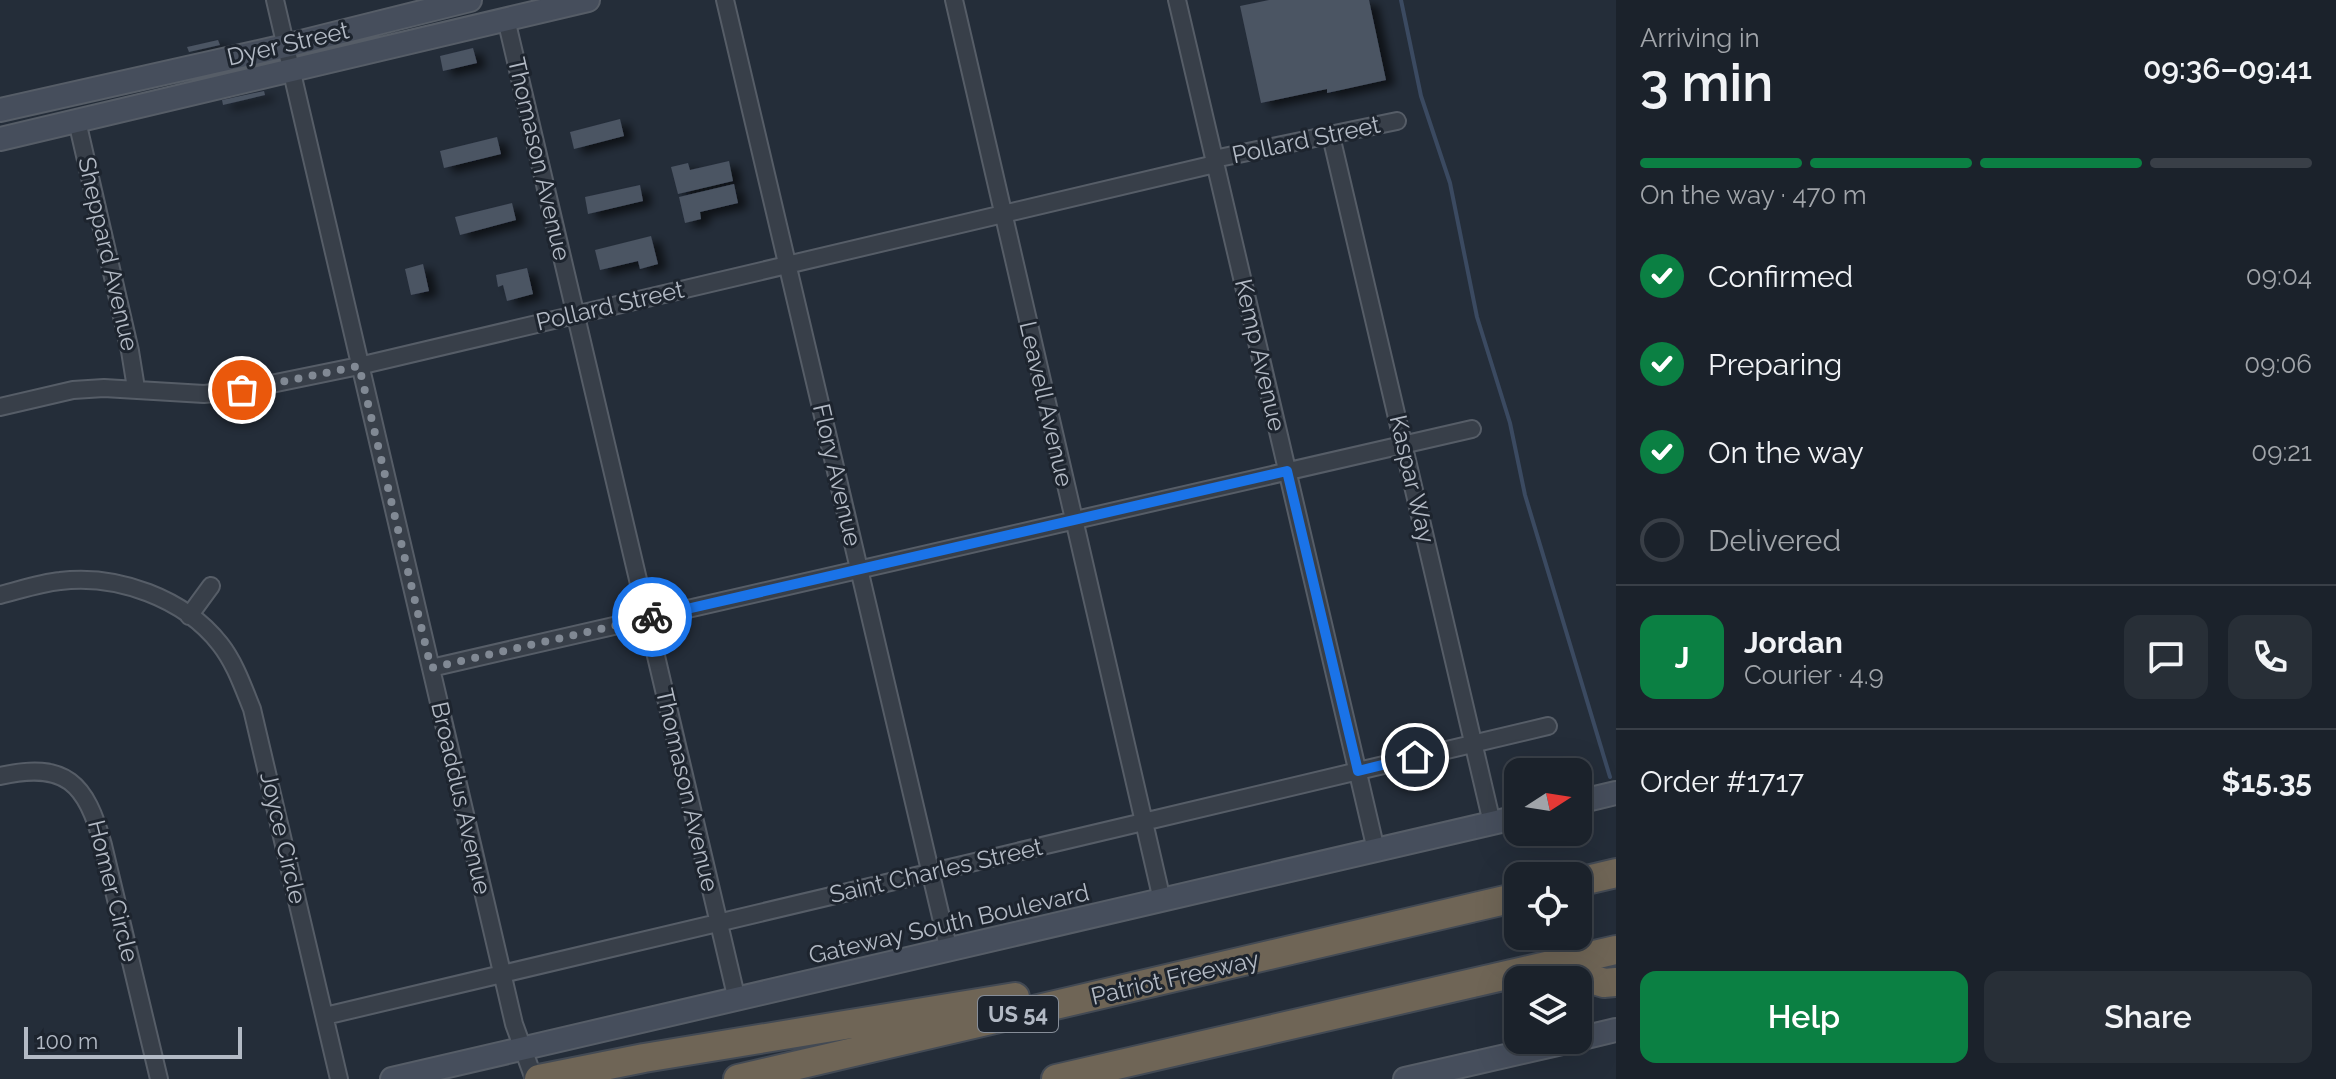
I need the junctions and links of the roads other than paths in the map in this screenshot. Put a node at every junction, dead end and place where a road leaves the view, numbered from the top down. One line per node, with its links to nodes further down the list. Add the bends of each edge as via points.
1 (275, 0): 8 (street, Broaddus Avenue)
2 (470, 0): 8 (main road, Dyer Street)
3 (588, 0): 7 (main road, Dyer Street)
4 (725, 0): 19 (street, Flory Avenue)
5 (954, 0): 18 (street, Leavell Avenue)
6 (1177, 0): 17 (street, Kemp Avenue)
7 (506, 19): 9 (main road, Dyer Street); 20 (street, Thomason Avenue)
8 (285, 46): 9 (street, Broaddus Avenue); 10 (main road, Dyer Street)
9 (291, 70): 12 (main road, Dyer Street); 21 (street, Broaddus Avenue)
10 (71, 94): 11 (main road, Dyer Street); 14 (main road, via 65,109 8,125)
11 (0, 110)
12 (77, 121): 16 (main road, Dyer Street); 22 (street, Sheppard Avenue)
13 (1397, 121): 15 (street, Pollard Street)
14 (0, 133)
15 (1331, 136): 17 (street, Pollard Street); 25 (street, Kaspar Way)
16 (0, 139)
17 (1214, 161): 18 (street, Pollard Street); 26 (street, Kemp Avenue)
18 (1001, 213): 19 (street, Pollard Street); 27 (street, Leavell Avenue)
19 (788, 265): 20 (street, Pollard Street); 28 (street, Flory Avenue)
20 (575, 314): 21 (street, Pollard Street); 32 (street, Thomason Avenue)
21 (359, 366): 22 (street, Pollard Street, via 217,393); 33 (street, Broaddus Avenue)
22 (136, 388): 23 (street, Pollard Street, via 73,390)
23 (0, 407)
24 (1472, 429): 25 (street)
25 (1403, 445): 26 (street); 35 (street, Kaspar Way)
26 (1287, 471): 27 (street); 36 (street, Kemp Avenue)
27 (1073, 520): 28 (street); 41 (street, Leavell Avenue)
28 (859, 570): 32 (street); 44 (street, Flory Avenue)
29 (211, 586): 31 (street)
30 (0, 595): 31 (street, Joyce Circle, via 60,581 94,581 135,588)
31 (189, 616): 59 (street, Joyce Circle, via 229,657 252,709)
32 (647, 618): 33 (street); 49 (street, Thomason Avenue)
33 (431, 668): 54 (street, Broaddus Avenue)
34 (1548, 726): 35 (street, Saint Charles Street)
35 (1473, 744): 36 (street, Saint Charles Street); 42 (street, Kaspar Way)
36 (1358, 771): 41 (street, Saint Charles Street); 43 (street, Kemp Avenue)
37 (0, 776): 64 (street, Homer Circle, via 43,771 69,781 85,796 96,817)
38 (1616, 793): 39 (main road)
39 (1592, 799)
40 (1504, 820): 42 (main road, Gateway South Boulevard)
41 (1144, 822): 44 (street, Saint Charles Street); 47 (street, Leavell Avenue)
42 (1492, 823): 43 (main road, Gateway South Boulevard)
43 (1376, 850): 47 (main road, Gateway South Boulevard)
44 (930, 872): 49 (street, Saint Charles Street); 52 (street, Flory Avenue)
45 (1616, 873): 46 (highway)
46 (1592, 879)
47 (1162, 900): 52 (main road, Gateway South Boulevard)
48 (1504, 900): 50 (highway, Patriot Freeway / US 54)
49 (719, 922): 54 (street, Saint Charles Street); 58 (street, Thomason Avenue)
50 (1298, 949): 67 (highway); 68 (highway, Patriot Freeway / US 54)
51 (1616, 950): 53 (highway)
52 (949, 951): 58 (main road, Gateway South Boulevard)
53 (1551, 966)
54 (503, 974): 59 (street, Saint Charles Street); 62 (street, Broaddus Avenue)
55 (1504, 977): 69 (highway)
56 (1592, 979): 57 (highway)
57 (1616, 982)
58 (737, 1000): 62 (main road, Gateway South Boulevard)
59 (325, 1016): 65 (street, Joyce Circle)
60 (1616, 1030): 61 (main road)
61 (1592, 1036)
62 (521, 1048): 66 (main road, Gateway South Boulevard); 67 (street, Broaddus Avenue)
63 (1515, 1054): 70 (main road)
64 (159, 1079)
65 (339, 1079)
66 (392, 1079)
67 (536, 1079)
68 (738, 1079)
69 (1056, 1079)
70 (1405, 1079)

